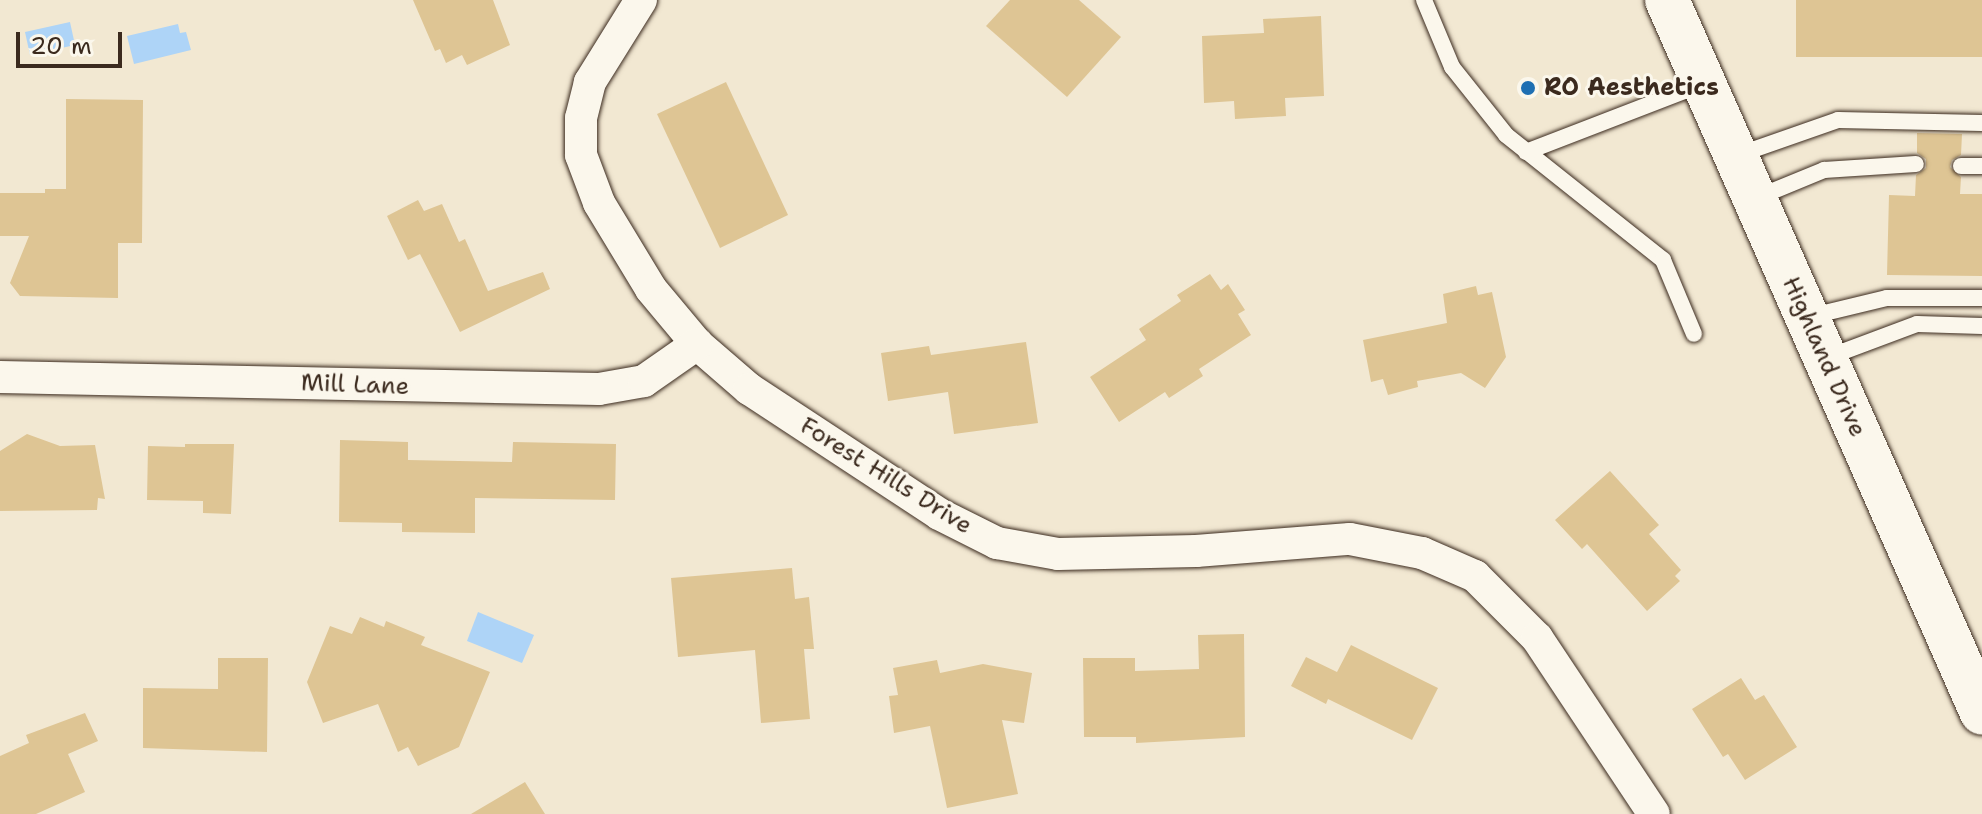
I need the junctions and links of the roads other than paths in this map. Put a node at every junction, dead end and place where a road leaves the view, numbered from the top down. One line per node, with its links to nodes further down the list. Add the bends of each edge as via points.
1 (641, 0): 16 (street, Forest Hills Drive, via 590,82 581,118 581,155 599,203 651,289)
2 (1424, 0): 6 (lane, via 1452,67)
3 (1669, 1): 4 (main road, Highland Drive)
4 (1703, 83): 6 (lane); 7 (main road, Highland Drive)
5 (1982, 123): 7 (lane, via 1838,120)
6 (1526, 152): 15 (lane, via 1663,260)
7 (1736, 155): 11 (main road, Highland Drive)
8 (1916, 164): 11 (lane, via 1824,170)
9 (1961, 166): 10 (lane)
10 (1982, 166)
11 (1755, 198): 13 (main road, Highland Drive)
12 (1982, 298): 13 (lane, via 1887,298)
13 (1807, 317): 17 (main road, Highland Drive)
14 (1982, 326): 17 (lane, via 1917,324)
15 (1694, 334)
16 (697, 344): 18 (street, Mill Lane, via 644,381 599,389); 20 (street, Forest Hills Drive, via 762,397 939,514 997,543 1058,554 1196,551 1350,539 1422,553 1475,576 1537,638)
17 (1825, 358): 19 (main road, Highland Drive)
18 (0, 377)
19 (1982, 713)
20 (1654, 814)

